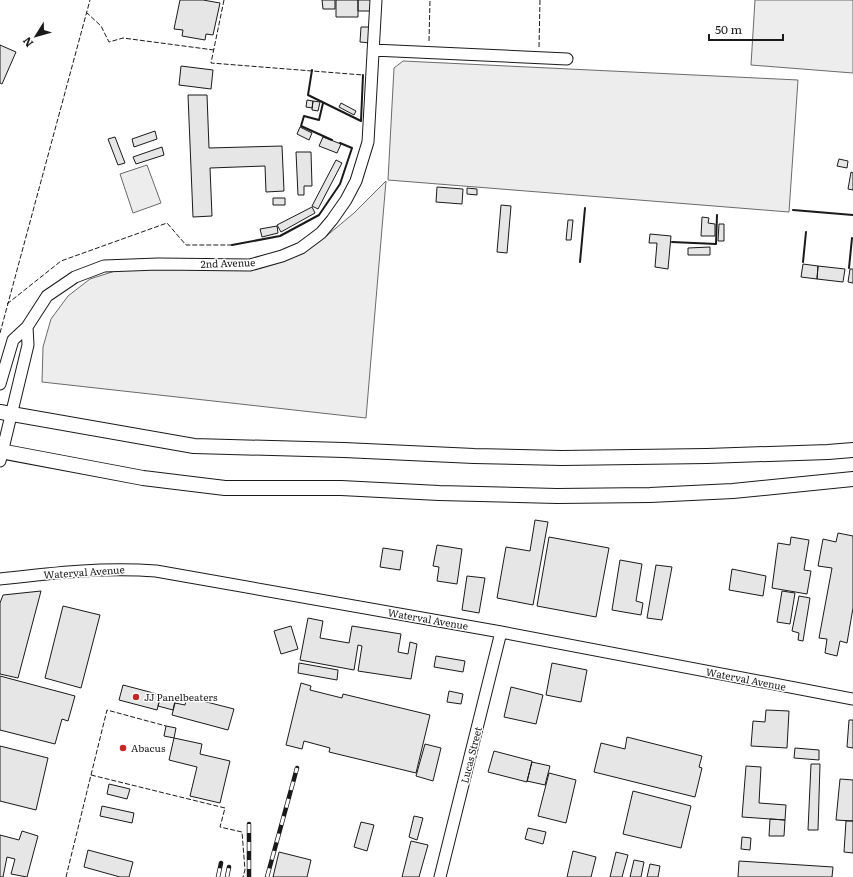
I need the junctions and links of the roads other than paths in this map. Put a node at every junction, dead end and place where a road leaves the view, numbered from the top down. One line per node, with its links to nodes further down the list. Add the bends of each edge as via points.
1 (376, 0): 2 (street, 2nd Avenue)
2 (373, 50): 3 (street); 4 (street, 2nd Avenue, via 368,142 353,188 320,233 301,248 288,254 250,264 104,266 75,277 47,296)
3 (566, 59)
4 (27, 328): 5 (street, 2nd Avenue, via 13,340); 6 (street, via 28,345)
5 (0, 384)
6 (5, 412): 7 (main road, via 194,446 562,458); 8 (street)
7 (853, 450)
8 (1, 455): 9 (main road, via 143,478 225,488 341,488 549,496 733,491)
9 (853, 480)
10 (0, 579): 11 (street, Waterval Avenue, via 82,570 156,571)
11 (501, 632): 12 (street, Waterval Avenue); 13 (street, Lucas Street)
12 (853, 699)
13 (440, 877)

